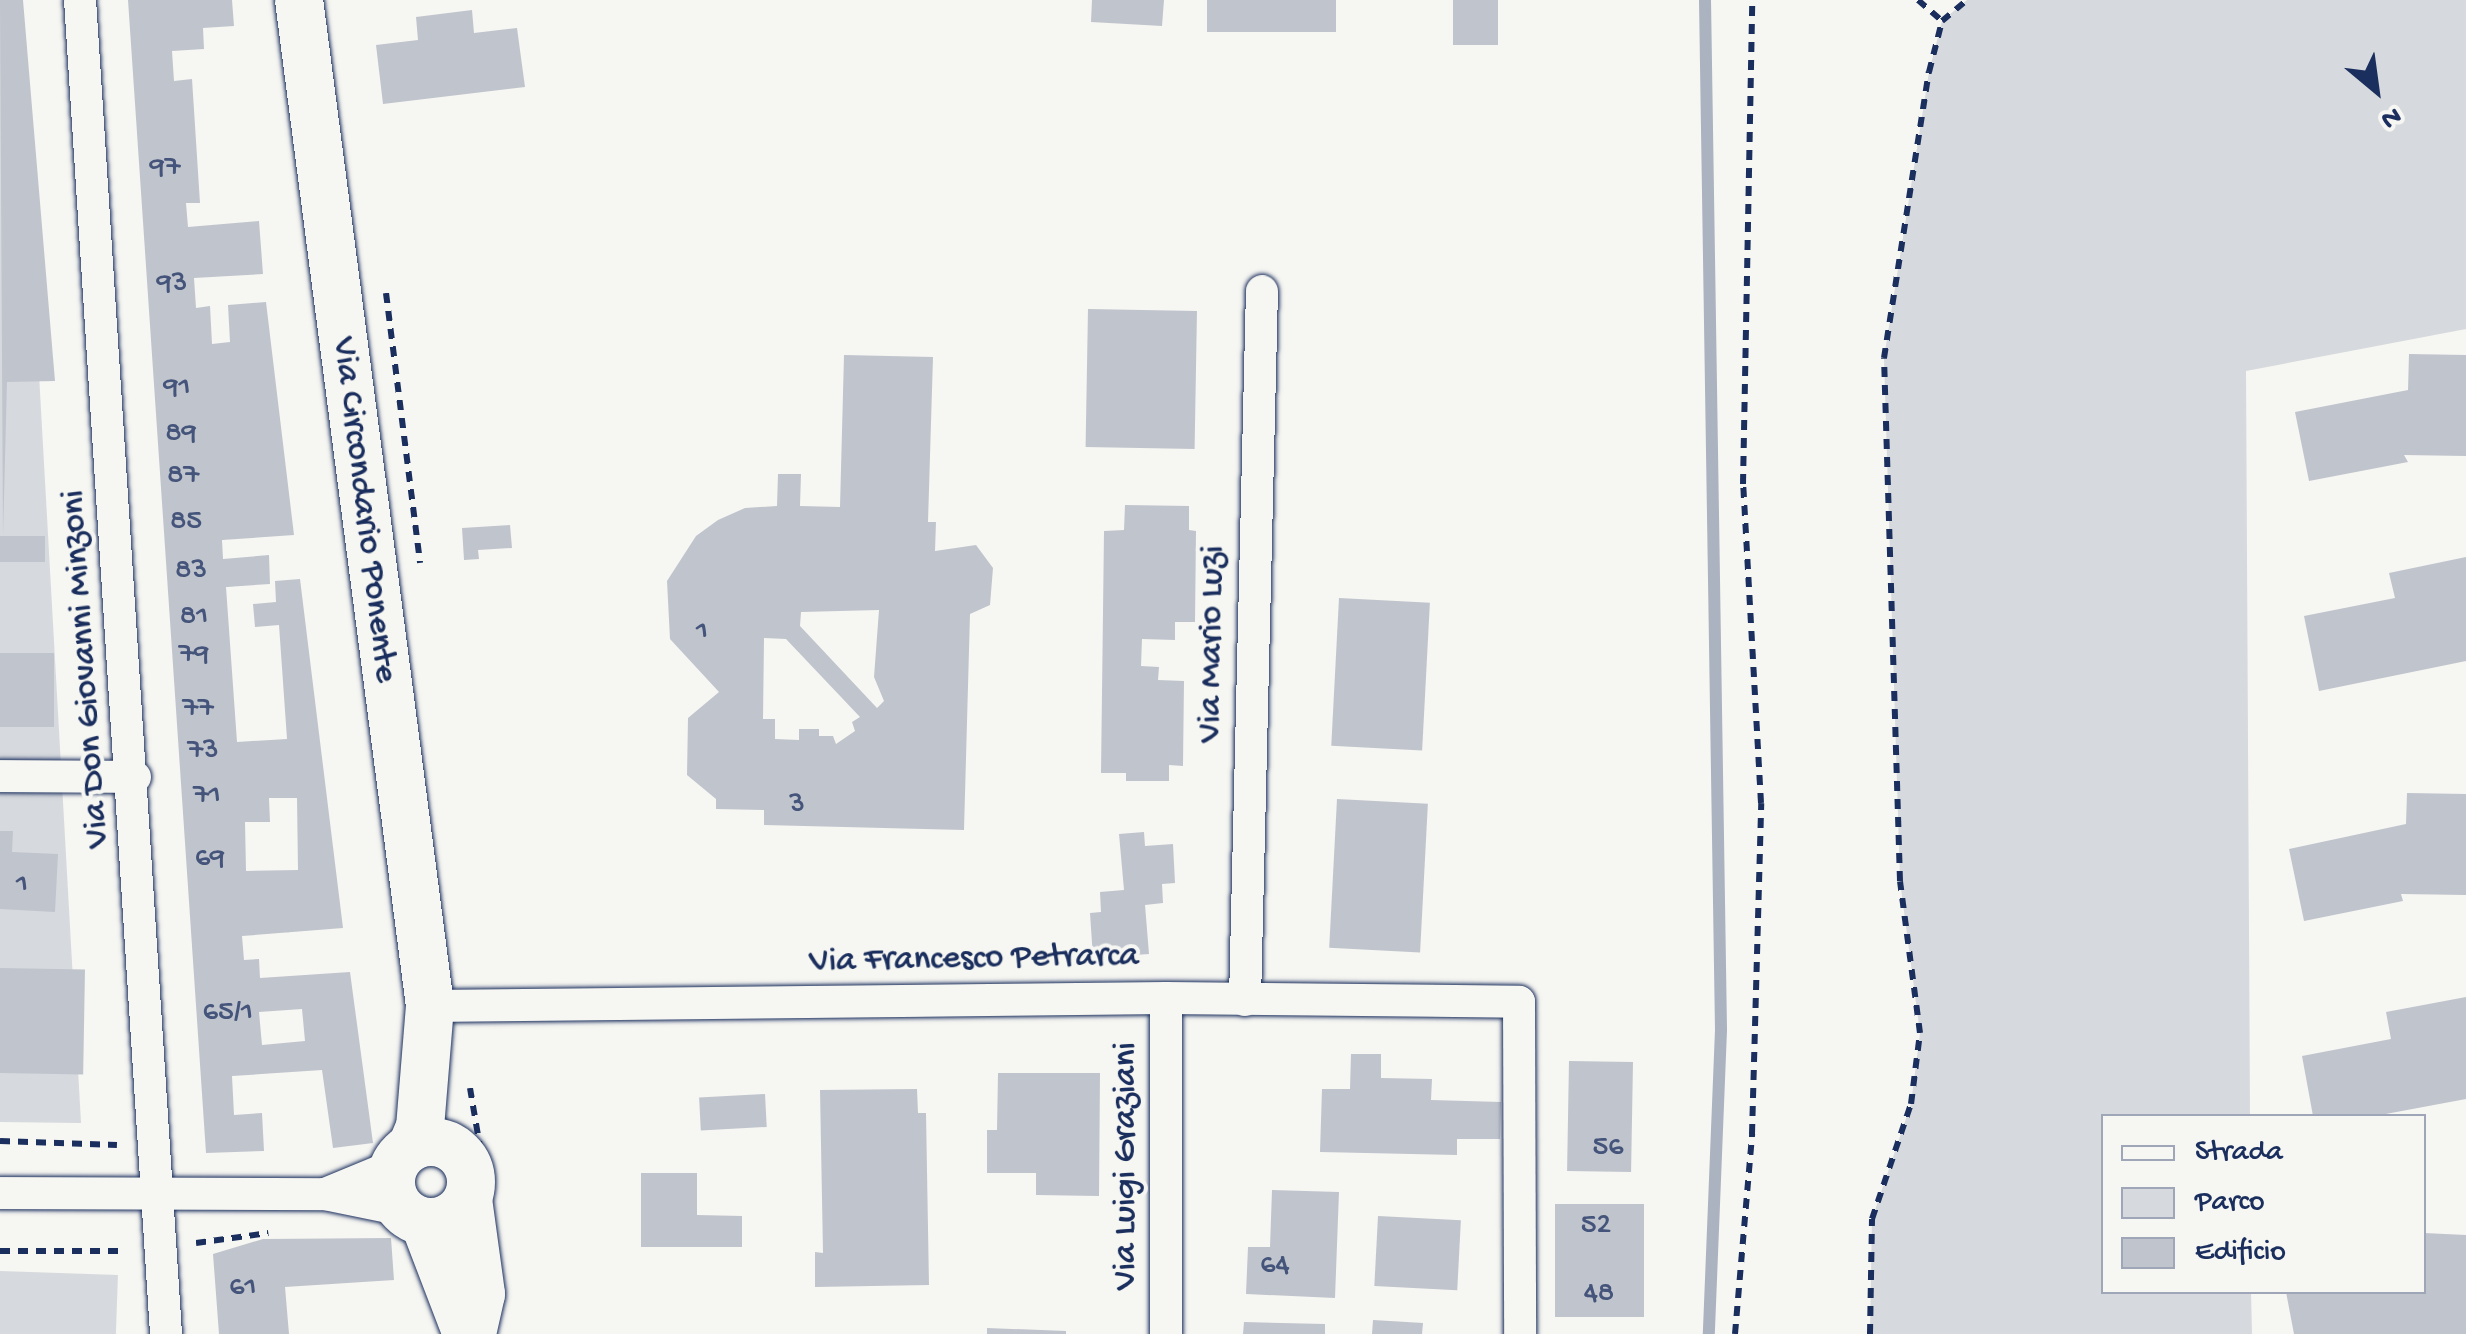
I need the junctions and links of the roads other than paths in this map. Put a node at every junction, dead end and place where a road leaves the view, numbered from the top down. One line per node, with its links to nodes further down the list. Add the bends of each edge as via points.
1 (80, 0): 5 (street, Via Don Giovanni Minzoni)
2 (299, 0): 8 (street, Via Circondario Ponente)
3 (1262, 291): 7 (street, Via Mario Luzi)
4 (0, 776): 5 (street)
5 (136, 777): 12 (street, Via Don Giovanni Minzoni)
6 (1166, 998): 7 (street, Via Francesco Petrarca); 8 (street, Via Francesco Petrarca); 16 (street, Via Luigi Graziani)
7 (1245, 1000): 17 (street, Via Francesco Petrarca, via 1518,1002)
8 (430, 1013): 9 (street, Via Circondario Ponente, via 444,1048); 10 (street, Via Circondario Ponente)
9 (468, 1182): 10 (street, via 450,1218); 10 (street, via 450,1146); 15 (street, Via Circondario Ponente, via 480,1294)
10 (408, 1186): 13 (street); 13 (street); 15 (street, Via Circondario Ponente)
11 (0, 1194): 12 (street)
12 (154, 1194): 13 (street); 14 (street, Via Don Giovanni Minzoni)
13 (324, 1194)
14 (166, 1334)
15 (469, 1334)
16 (1166, 1334)
17 (1520, 1334)

